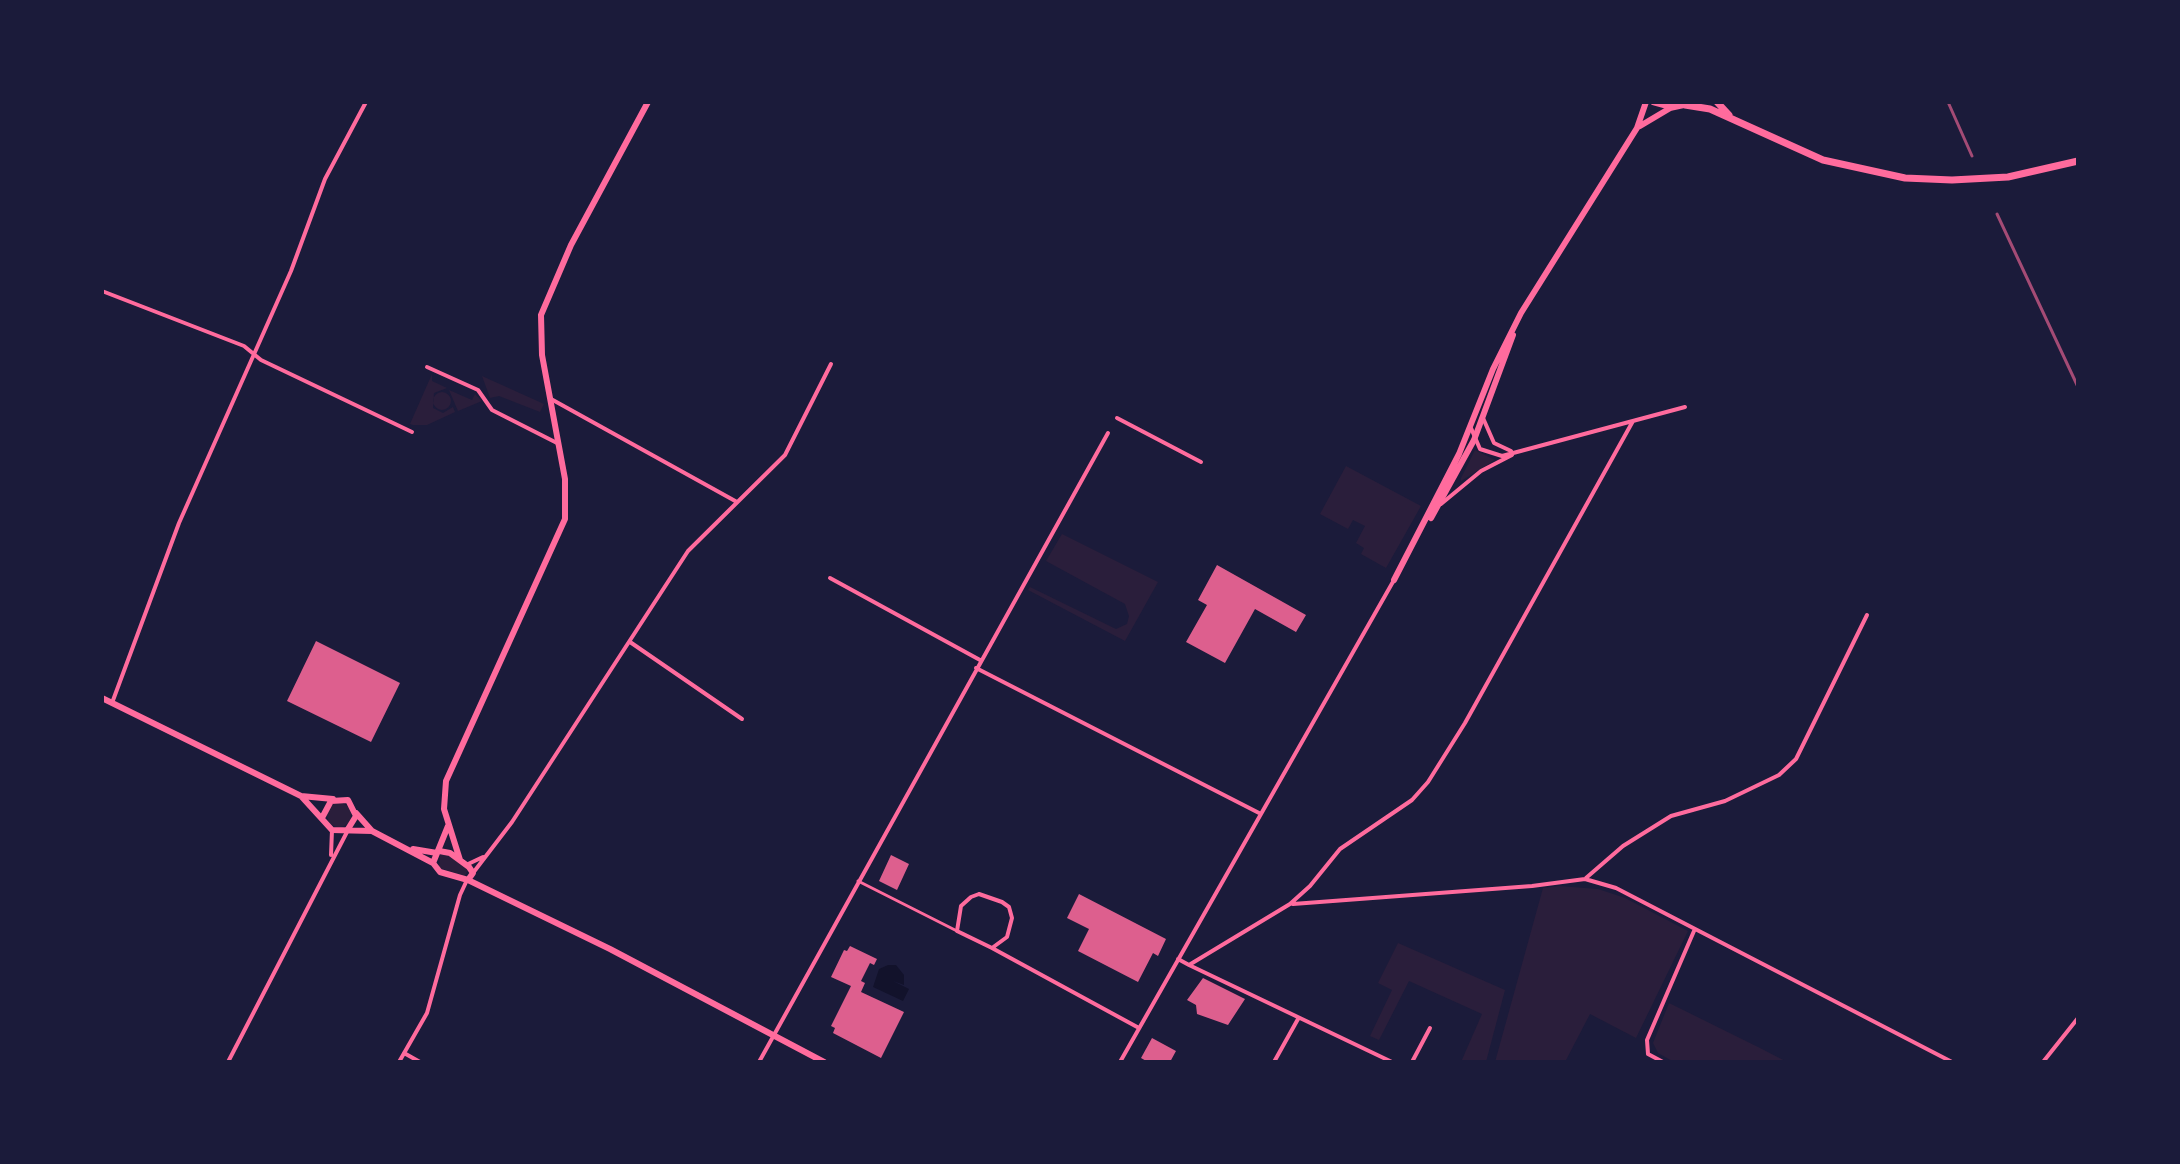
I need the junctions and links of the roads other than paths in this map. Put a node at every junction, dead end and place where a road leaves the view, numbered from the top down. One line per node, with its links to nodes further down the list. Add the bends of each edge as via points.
1 (366, 102): 13 (street, via 325,179)
2 (648, 102): 16 (street, via 546,296 540,331)
3 (1646, 102): 9 (street)
4 (1654, 102): 7 (main road)
5 (1717, 102): 8 (main road)
6 (1687, 103): 7 (main road); 8 (main road)
7 (1672, 107): 9 (street)
8 (1734, 120): 10 (main road, via 1823,160 1905,178 2008,177)
9 (1637, 128): 12 (street)
10 (2078, 161)
11 (102, 291): 13 (street)
12 (1517, 321): 19 (street); 21 (street)
13 (254, 354): 22 (street); 38 (street, via 168,550)
14 (831, 364): 28 (street, via 785,455)
15 (427, 367): 25 (street, via 478,390 492,410)
16 (551, 399): 25 (street); 28 (street)
17 (1685, 407): 20 (street)
18 (1117, 418): 27 (street)
19 (1483, 418): 24 (street); 26 (street, via 1494,443 1507,451)
20 (1633, 421): 26 (street); 60 (street, via 1428,782 1412,800 1340,849)
21 (1471, 428): 24 (street); 30 (street)
22 (412, 432)
23 (1108, 433): 35 (street)
24 (1474, 440): 26 (street, via 1486,454); 29 (street)
25 (560, 445): 45 (street, via 566,491 563,528 446,781 443,805)
26 (1521, 450): 29 (street, via 1481,471)
27 (1201, 462)
28 (737, 502): 34 (street, via 688,551)
29 (1439, 506): 30 (street)
30 (1414, 545): 32 (street)
31 (830, 578): 35 (street)
32 (1394, 580): 43 (street)
33 (1867, 615): 57 (street, via 1796,759 1779,775 1725,801 1671,816 1623,846)
34 (630, 642): 39 (street); 52 (street)
35 (980, 660): 36 (street)
36 (976, 668): 43 (street); 58 (street)
37 (102, 698): 38 (street)
38 (112, 703): 40 (street)
39 (742, 719)
40 (301, 796): 41 (street); 44 (street)
41 (333, 799): 42 (street, via 348,800); 44 (street)
42 (356, 813): 46 (street); 48 (street)
43 (1261, 814): 64 (street)
44 (323, 816): 47 (street)
45 (448, 826): 50 (street); 53 (street)
46 (348, 829): 47 (street); 48 (street); 51 (street)
47 (332, 830): 51 (street)
48 (372, 831): 49 (street)
49 (407, 848): 50 (street); 54 (street)
50 (438, 852): 53 (street, via 447,851); 54 (street)
51 (331, 857): 72 (street)
52 (486, 857): 53 (street); 55 (street)
53 (463, 862): 55 (street)
54 (433, 863): 56 (street)
55 (470, 877): 56 (street); 59 (street); 70 (street)
56 (456, 878): 59 (street)
57 (1585, 879): 60 (street); 61 (street, via 1616,888)
58 (858, 881): 62 (street); 70 (street)
59 (460, 895): 71 (street, via 427,1013)
60 (1290, 904): 65 (street)
61 (1695, 930): 81 (street, via 1647,1040 1648,1054); 82 (street)
62 (957, 931): 63 (street); 63 (street, via 958,911 971,897 988,895 1009,907 1011,927)
63 (992, 948): 68 (street)
64 (1178, 959): 65 (street); 68 (street)
65 (1189, 965): 67 (street)
66 (2078, 1018): 83 (street)
67 (1298, 1019): 78 (street); 79 (street)
68 (1139, 1028): 77 (street)
69 (1430, 1028): 80 (street)
70 (774, 1036): 75 (street); 76 (street)
71 (404, 1053): 73 (street); 74 (street)
72 (228, 1062)
73 (399, 1062)
74 (420, 1062)
75 (759, 1062)
76 (824, 1062)
77 (1120, 1062)
78 (1274, 1062)
79 (1392, 1062)
80 (1412, 1062)
81 (1663, 1062)
82 (1952, 1062)
83 (2043, 1062)

